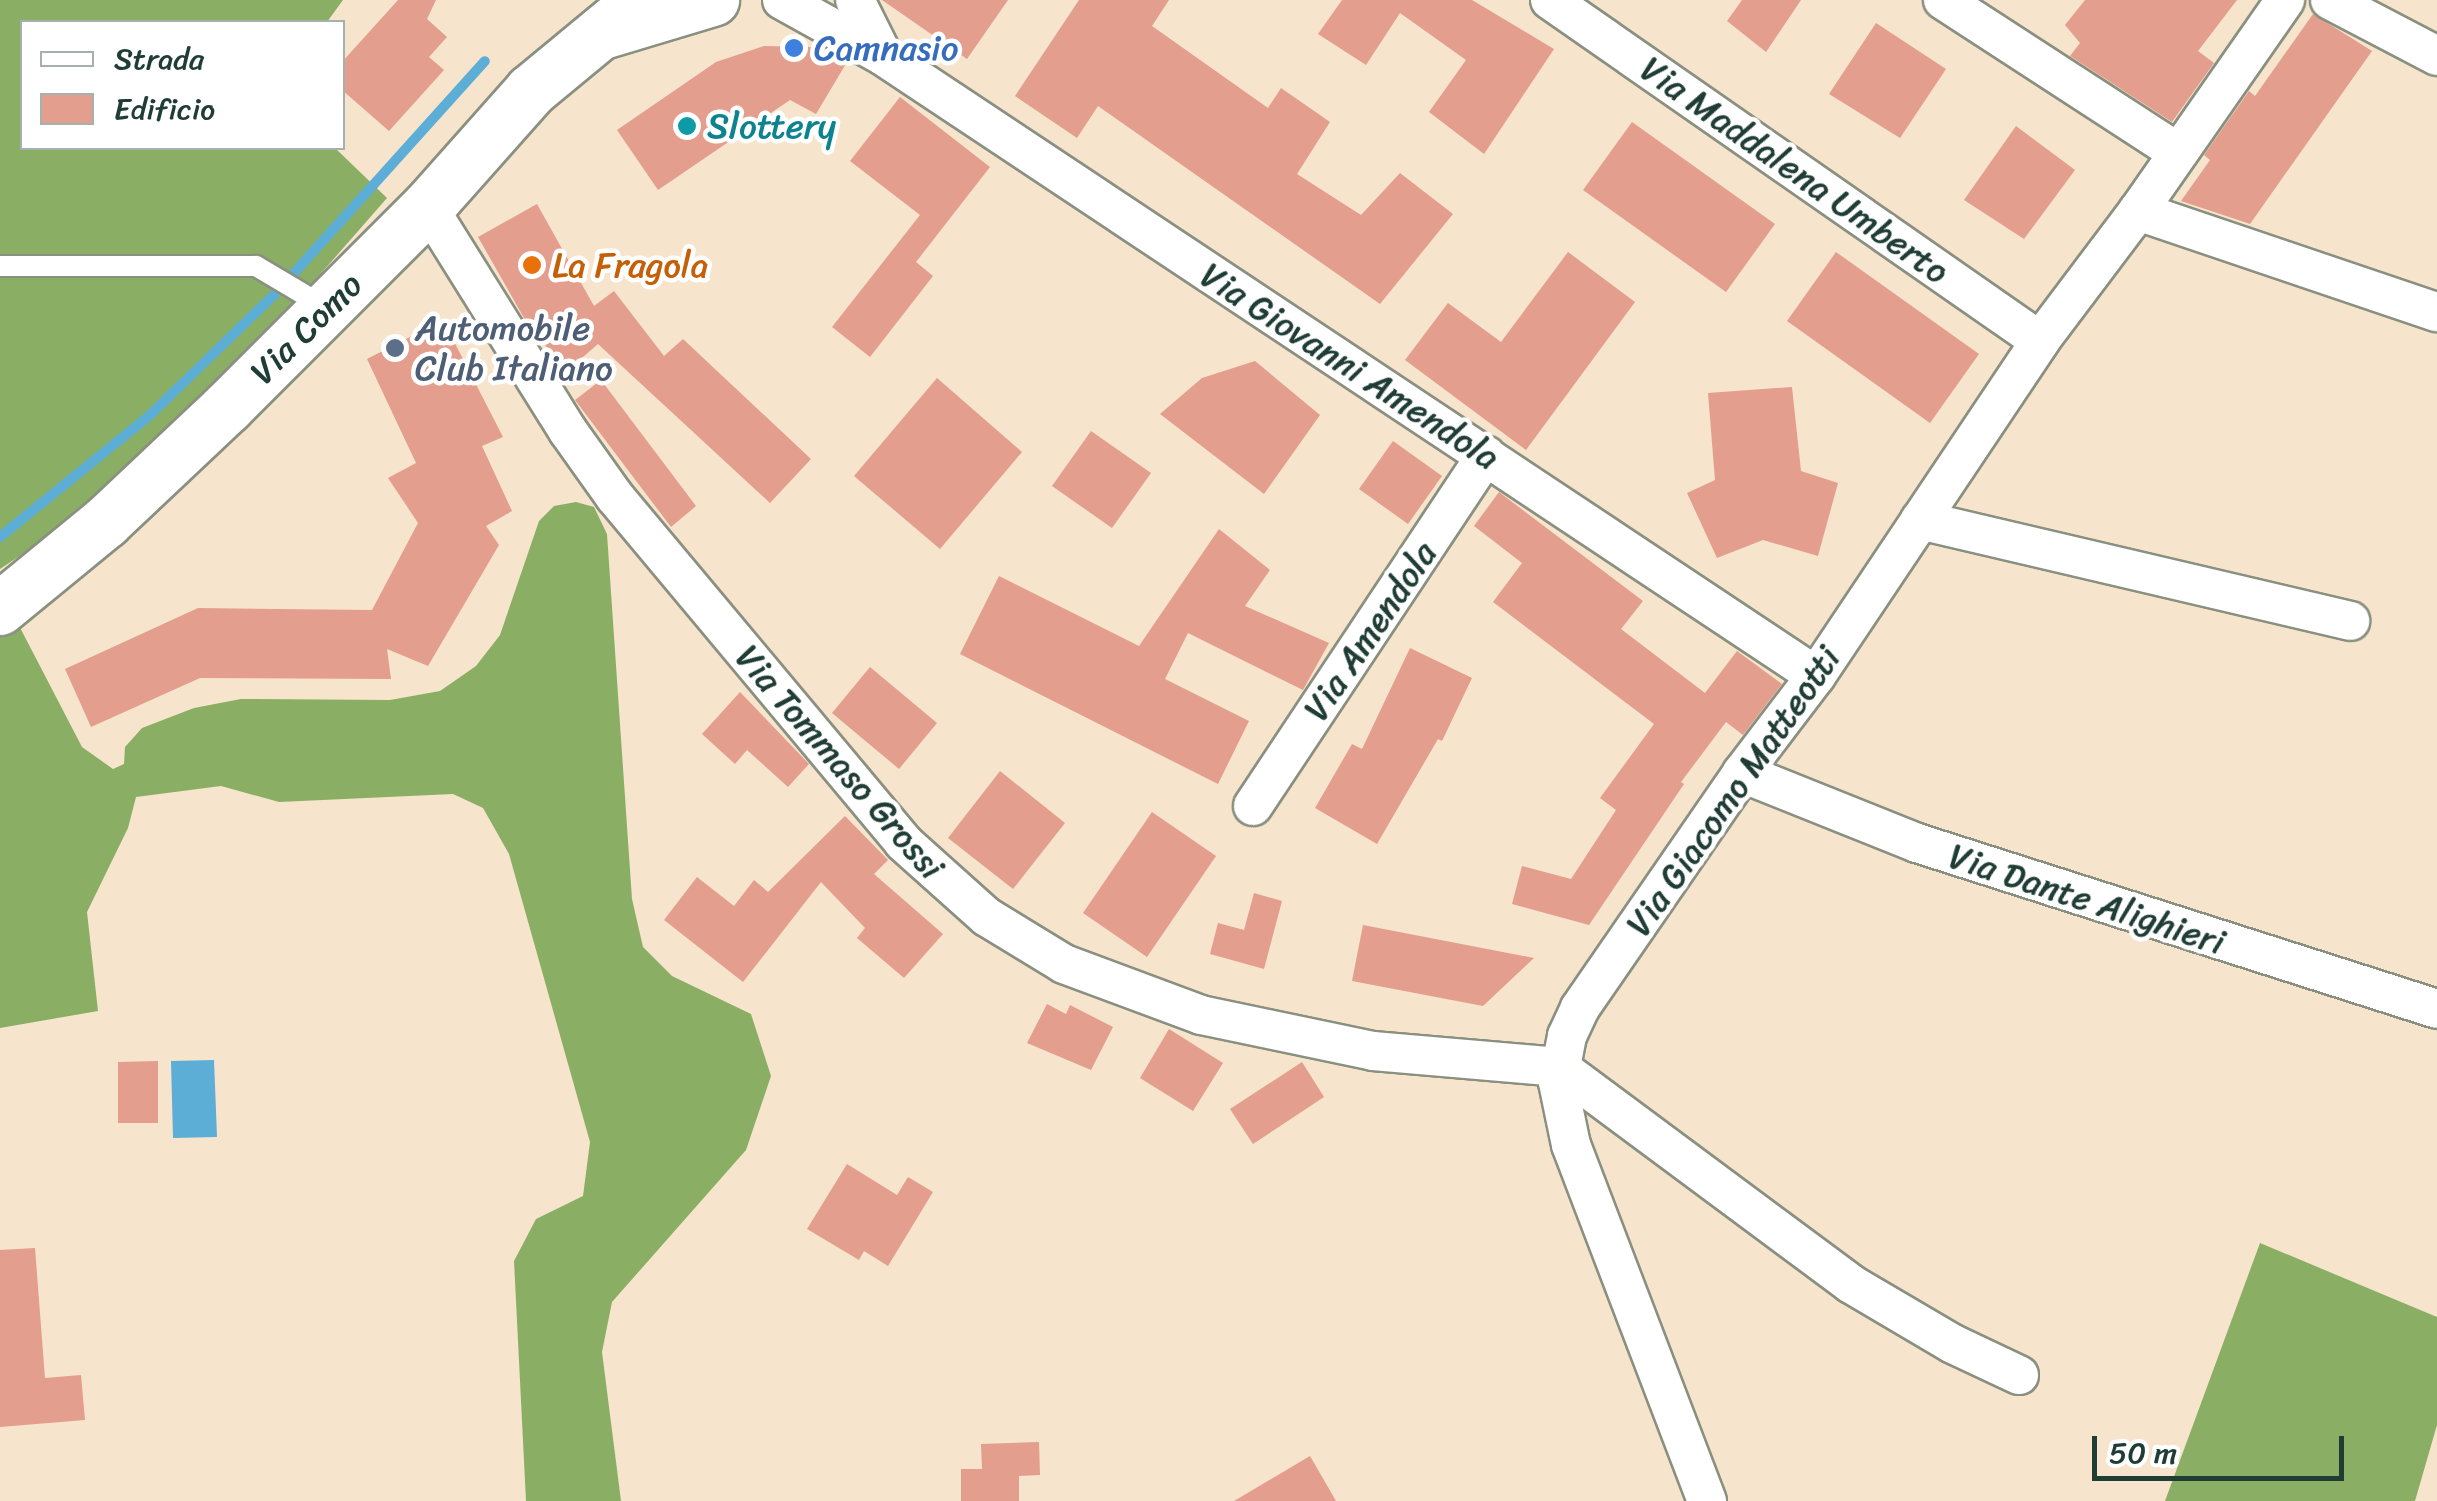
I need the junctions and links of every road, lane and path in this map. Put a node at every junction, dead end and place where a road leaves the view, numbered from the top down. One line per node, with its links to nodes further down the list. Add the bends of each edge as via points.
1 (641, 0): 9 (main road, Via Como)
2 (713, 0): 9 (main road, Via Como)
3 (782, 0): 10 (street, Via Giovanni Amendola)
4 (855, 0): 10 (street, Via Giovanni Amendola)
5 (1550, 0): 18 (street, Via Maddalena Umberto)
6 (1943, 0): 12 (street)
7 (2285, 0): 12 (street, Via Giacomo Matteotti)
8 (2330, 0): 11 (street)
9 (600, 34): 13 (main road, Via Como, via 530,91)
10 (883, 56): 19 (street, Via Giovanni Amendola)
11 (2437, 56)
12 (2177, 152): 14 (street, Via Giacomo Matteotti)
13 (428, 207): 16 (main road, Via Como); 27 (street, Via Tommaso Grossi, via 589,462 902,842 968,902 1023,942 1106,984 1245,1026 1373,1051)
14 (2138, 211): 17 (street); 18 (street, Via Giacomo Matteotti)
15 (0, 266): 16 (lane, via 256,266)
16 (325, 307): 21 (main road, Via Como, via 106,522)
17 (2437, 312)
18 (2040, 341): 20 (street, Via Giacomo Matteotti)
19 (1486, 456): 23 (street, Via Giovanni Amendola); 25 (street, Via Amendola)
20 (1920, 520): 22 (street); 23 (street, Via Giacomo Matteotti)
21 (0, 610)
22 (2350, 621)
23 (1816, 676): 24 (street, Via Giacomo Matteotti)
24 (1742, 773): 26 (street, Via Dante Alighieri, via 1935,849); 27 (street, Via Giacomo Matteotti, via 1580,1008)
25 (1253, 806)
26 (2437, 1009)
27 (1559, 1067): 28 (street, via 1851,1284); 29 (street, Via Giacomo Matteotti, via 1571,1145)
28 (2019, 1375)
29 (1707, 1501)

